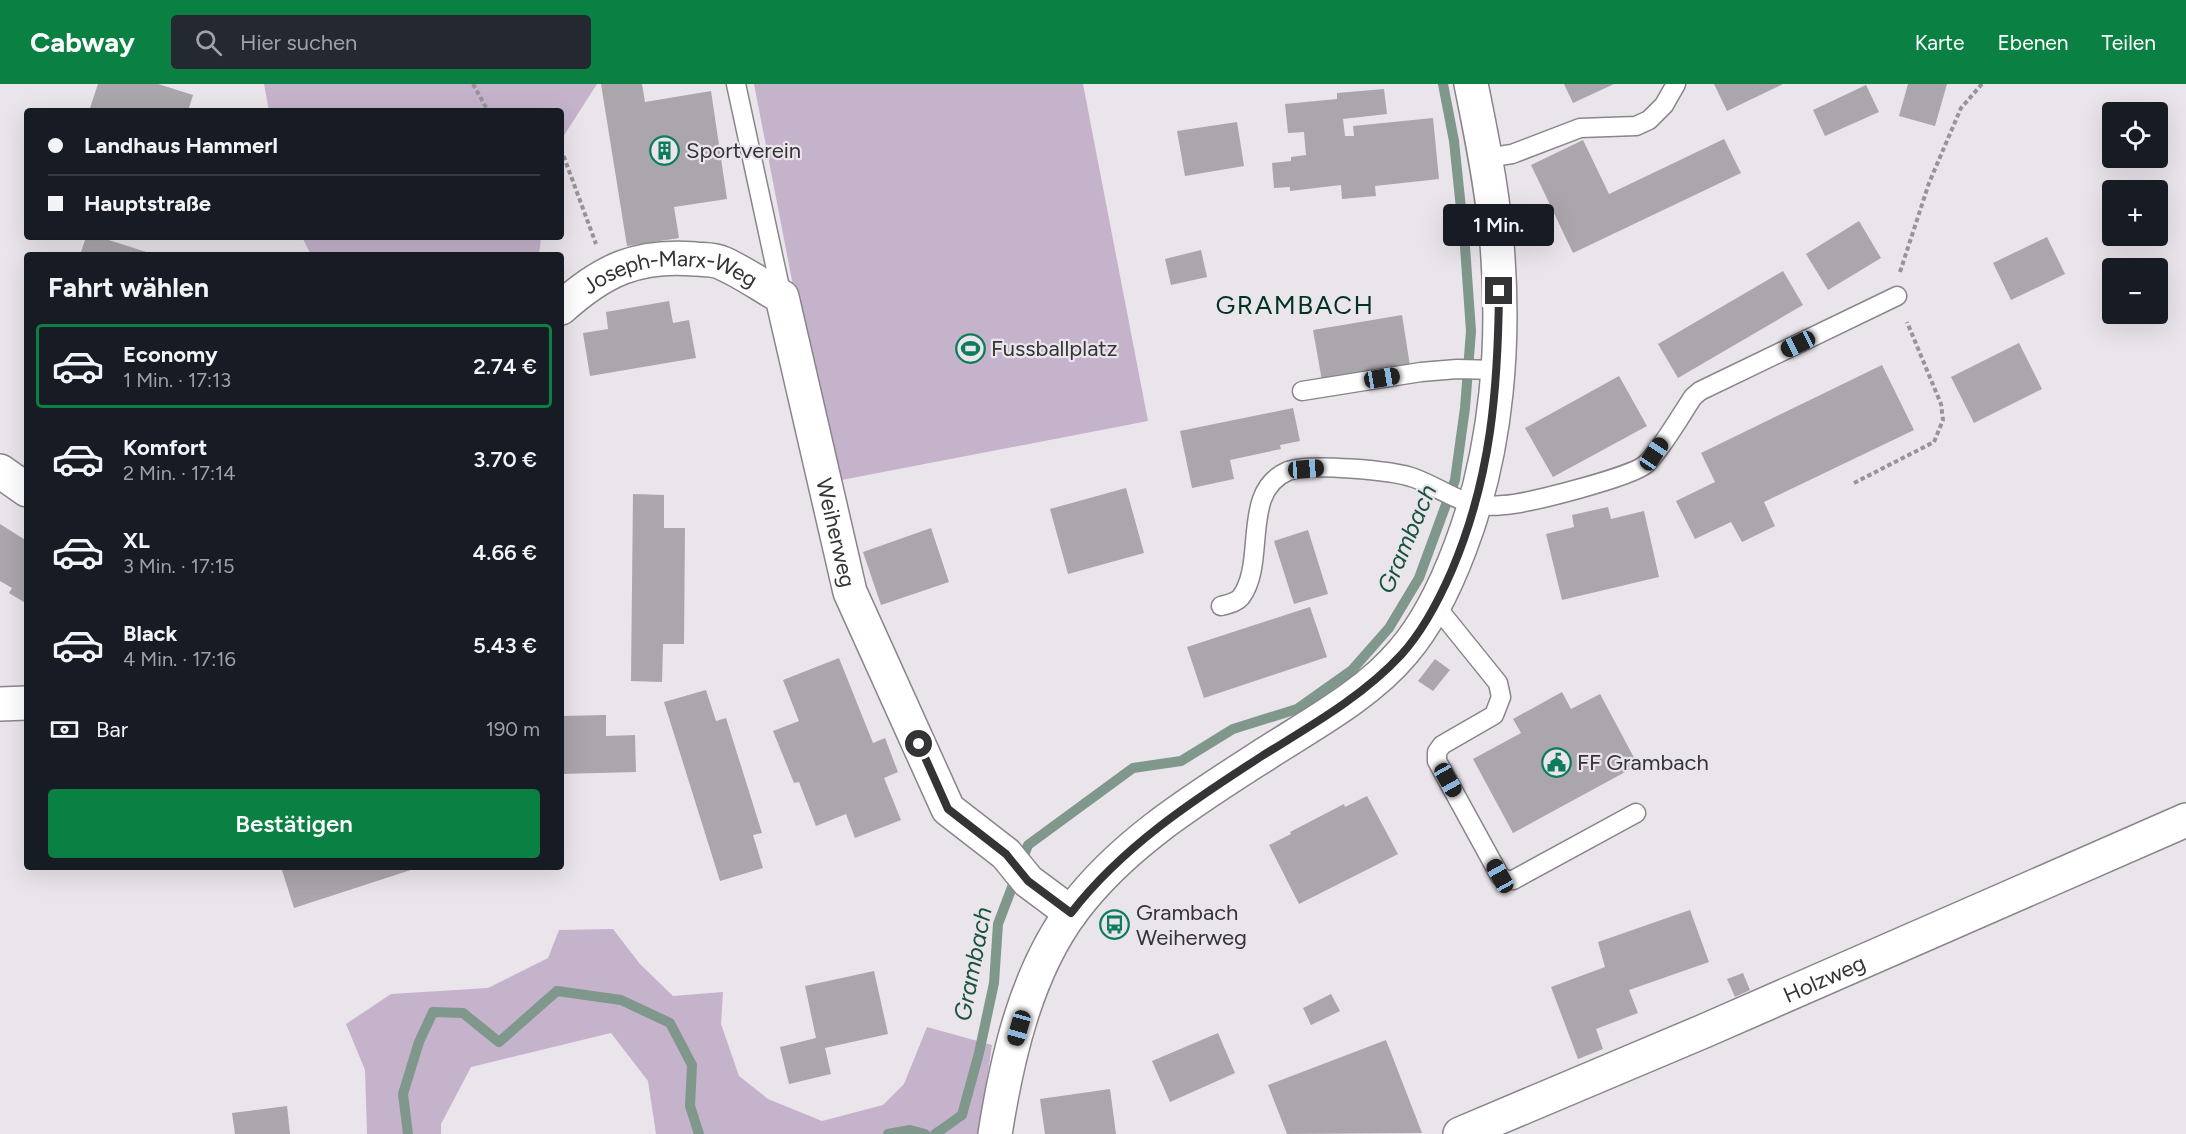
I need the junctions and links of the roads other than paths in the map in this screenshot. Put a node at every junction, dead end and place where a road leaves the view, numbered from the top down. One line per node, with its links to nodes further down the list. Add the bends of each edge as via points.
1 (736, 84): 6 (lane, Weiherweg)
2 (1471, 84): 4 (street)
3 (1676, 84): 4 (lane, via 1664,105 1636,126 1580,128 1512,154)
4 (1486, 158): 8 (street, via 1499,291)
5 (1897, 296): 12 (lane, via 1700,391 1646,464 1634,472 1505,505)
6 (782, 297): 7 (street, Joseph-Marx-Weg, via 720,261 671,257 634,262 608,274); 19 (street, Weiherweg, via 850,592 948,809 1006,854 1028,881)
7 (564, 305)
8 (1488, 370): 9 (lane, via 1421,372); 12 (street, via 1489,445)
9 (1302, 391)
10 (0, 471): 11 (street)
11 (24, 487)
12 (1467, 501): 13 (street, via 1455,563); 14 (lane, via 1411,477 1365,469 1290,470 1273,480 1260,503 1250,574 1242,596)
13 (1435, 605): 17 (lane, via 1498,683 1502,697 1494,715 1442,745 1437,752 1437,761 1500,876 1513,880); 19 (street, via 1419,631 1382,674 1173,816 1126,854)
14 (1221, 606)
15 (24, 703): 16 (street)
16 (0, 704)
17 (1636, 813)
18 (2186, 820): 21 (street, Holzweg)
19 (1071, 913): 20 (street, via 1052,944 1024,1009)
20 (995, 1134)
21 (1460, 1134)

